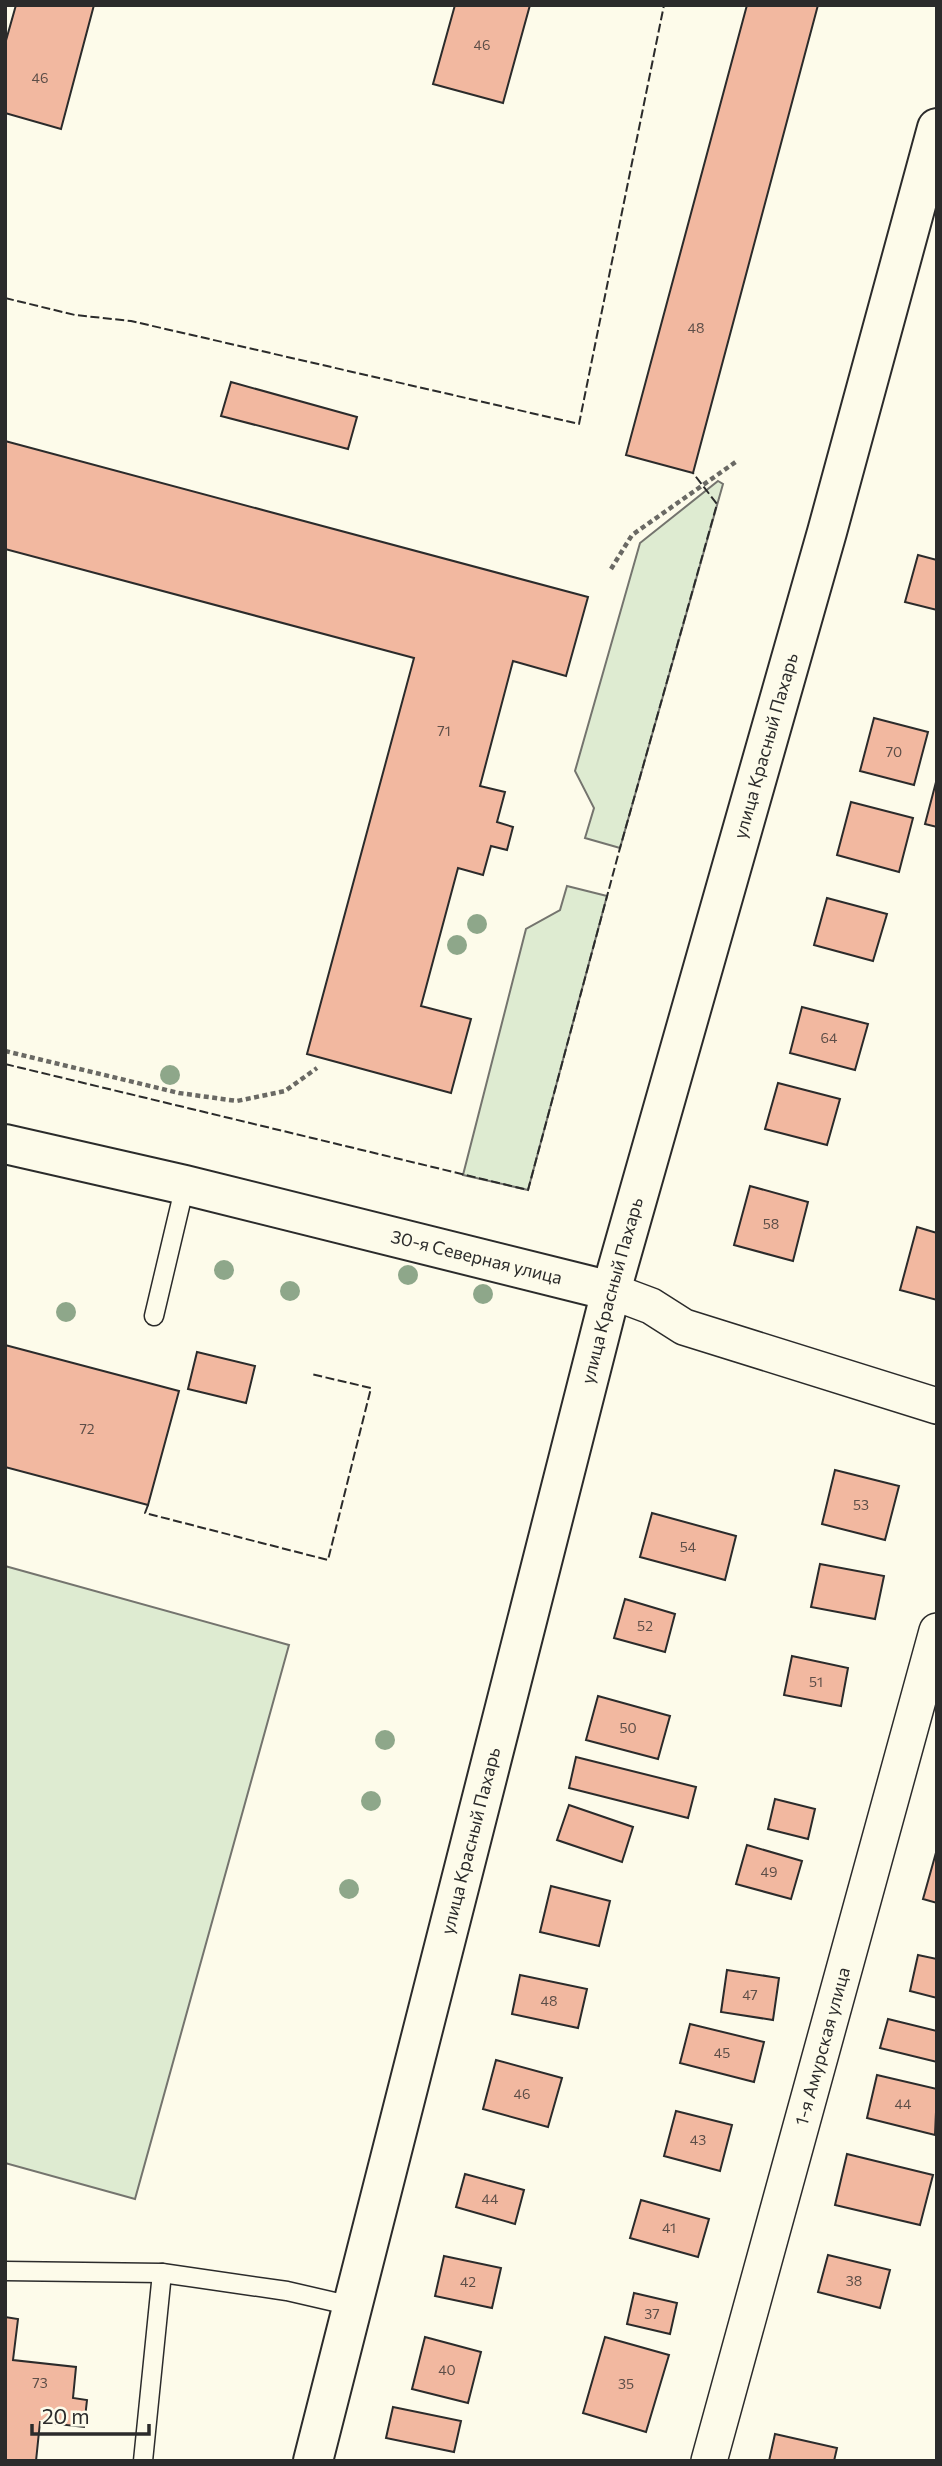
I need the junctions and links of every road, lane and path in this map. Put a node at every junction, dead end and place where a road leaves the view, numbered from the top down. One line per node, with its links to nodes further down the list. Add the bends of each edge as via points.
1 (937, 128): 8 (street, улица Красный Пахарь)
2 (737, 461): 3 (path, via 632,535)
3 (611, 569)
4 (5, 1051): 5 (path, via 179,1093 237,1101 285,1091)
5 (317, 1068)
6 (5, 1144): 7 (street, 30-я Северная улица)
7 (185, 1185): 8 (street, 30-я Северная улица); 9 (lane)
8 (611, 1292): 10 (street, 30-я Северная улица, via 651,1306 684,1327); 14 (street, улица Красный Пахарь)
9 (154, 1316)
10 (937, 1406)
11 (937, 1631): 17 (street, 1-я Амурская улица)
12 (5, 2271): 13 (lane)
13 (162, 2273): 14 (lane, via 287,2291); 15 (lane)
14 (352, 2306): 16 (street, улица Красный Пахарь)
15 (143, 2461)
16 (313, 2461)
17 (709, 2461)

